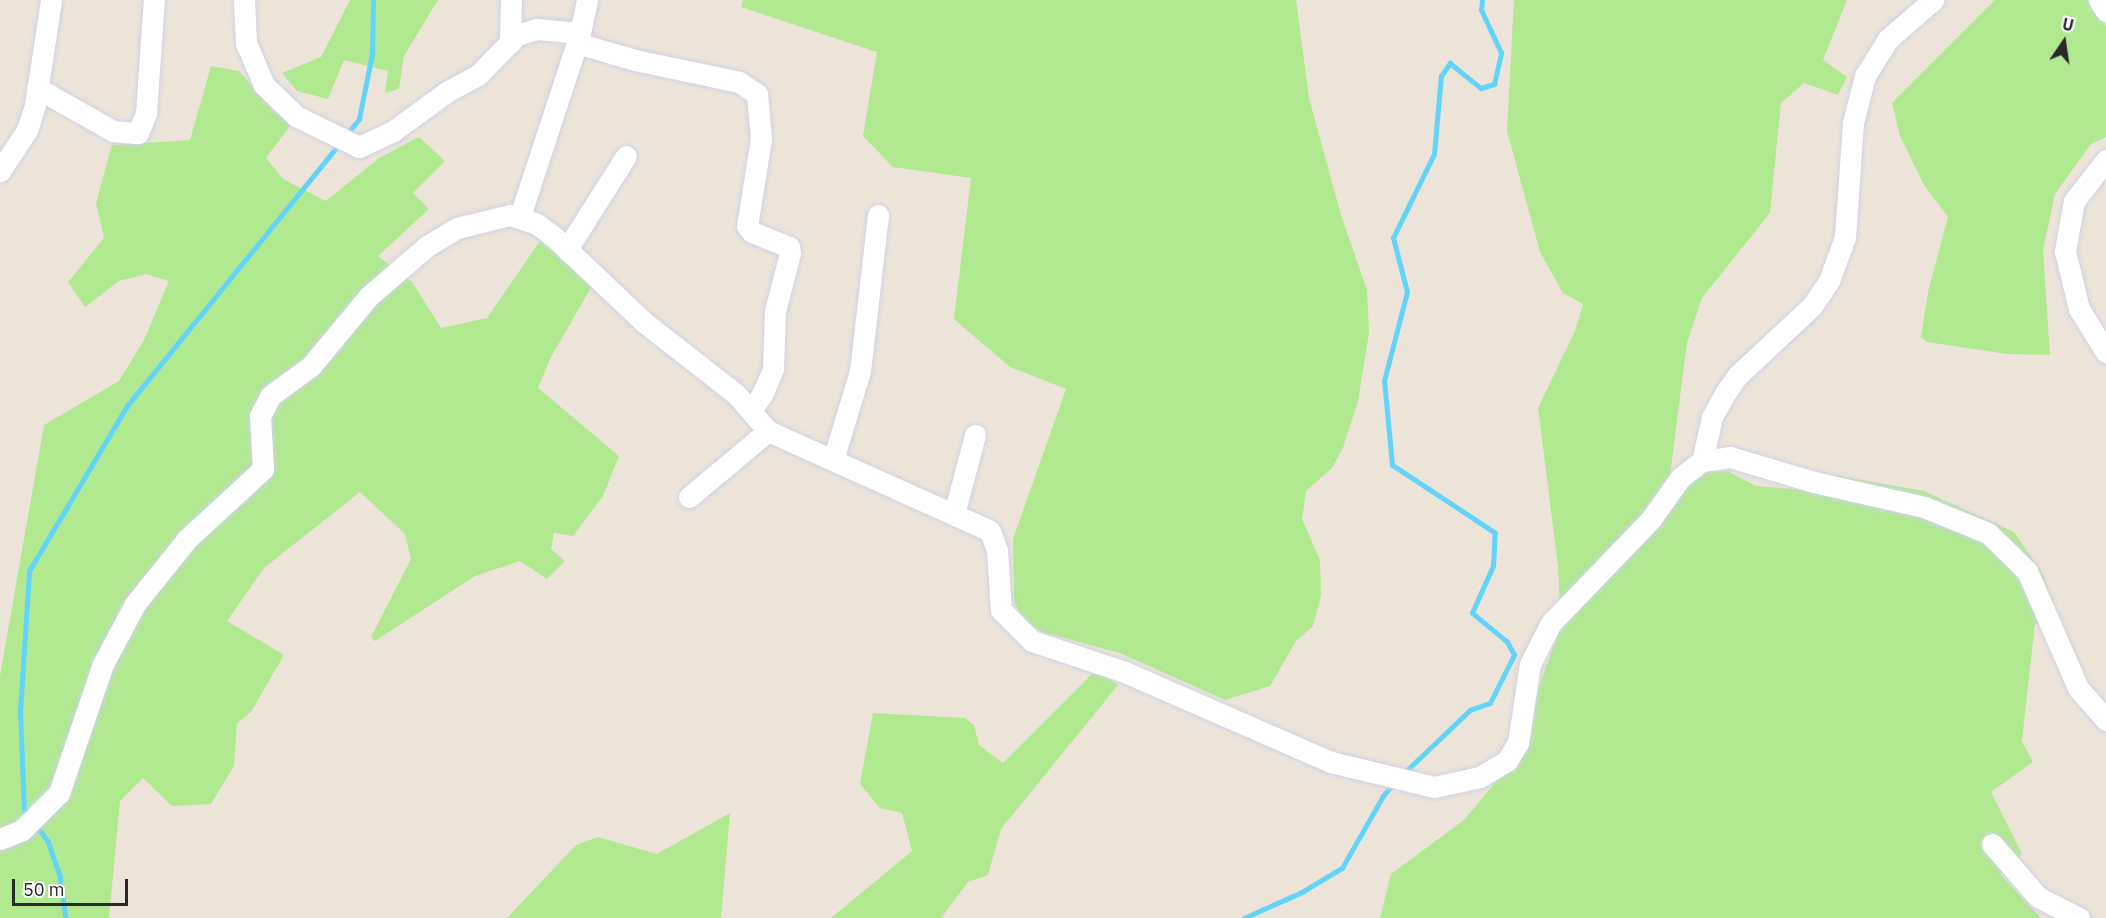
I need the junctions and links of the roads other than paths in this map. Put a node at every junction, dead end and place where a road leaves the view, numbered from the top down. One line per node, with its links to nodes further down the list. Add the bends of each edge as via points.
1 (51, 0): 11 (street)
2 (154, 0): 11 (street, via 146,113 138,133 113,131)
3 (244, 0): 10 (street, via 246,43 264,85 296,116 359,147 393,131 448,91 478,75)
4 (511, 0): 10 (street)
5 (587, 0): 9 (street)
6 (1933, 0): 23 (street, via 1888,39 1865,76 1853,123 1845,237 1829,281 1802,317 1732,384 1712,417)
7 (2099, 0): 8 (street)
8 (2106, 11)
9 (579, 38): 10 (street, via 537,29 517,35); 16 (street); 19 (street, via 635,60 739,82 757,94 761,139 747,226 752,232 789,247 790,253 775,311 773,369)
10 (510, 43)
11 (37, 88): 14 (street, via 27,130)
12 (626, 156): 17 (street)
13 (2106, 160): 18 (street, via 2074,201 2065,251 2079,309)
14 (0, 171)
15 (878, 215): 22 (street, via 860,371)
16 (520, 216): 17 (street, via 537,224); 27 (street, via 501,216 457,228 427,246 369,296 311,366 270,396 260,416 263,469 186,539 125,619 102,664 59,793 30,824)
17 (567, 249): 19 (street, via 645,323)
18 (2106, 352)
19 (751, 410): 20 (street)
20 (768, 431): 22 (street); 24 (street)
21 (975, 435): 25 (street)
22 (833, 460): 25 (street)
23 (1702, 461): 25 (street, via 1680,477 1650,519 1551,623 1530,664 1520,735 1507,761 1467,781 1434,787 1387,778 1311,754 1125,672 1032,641 1001,610 997,550 990,531); 26 (street, via 1730,456 1748,460 1814,482 1935,510 1988,533 2027,571 2079,688)
24 (689, 497)
25 (954, 514)
26 (2106, 720)
27 (0, 839)
28 (1992, 844): 29 (street, via 2038,897)
29 (2079, 918)

